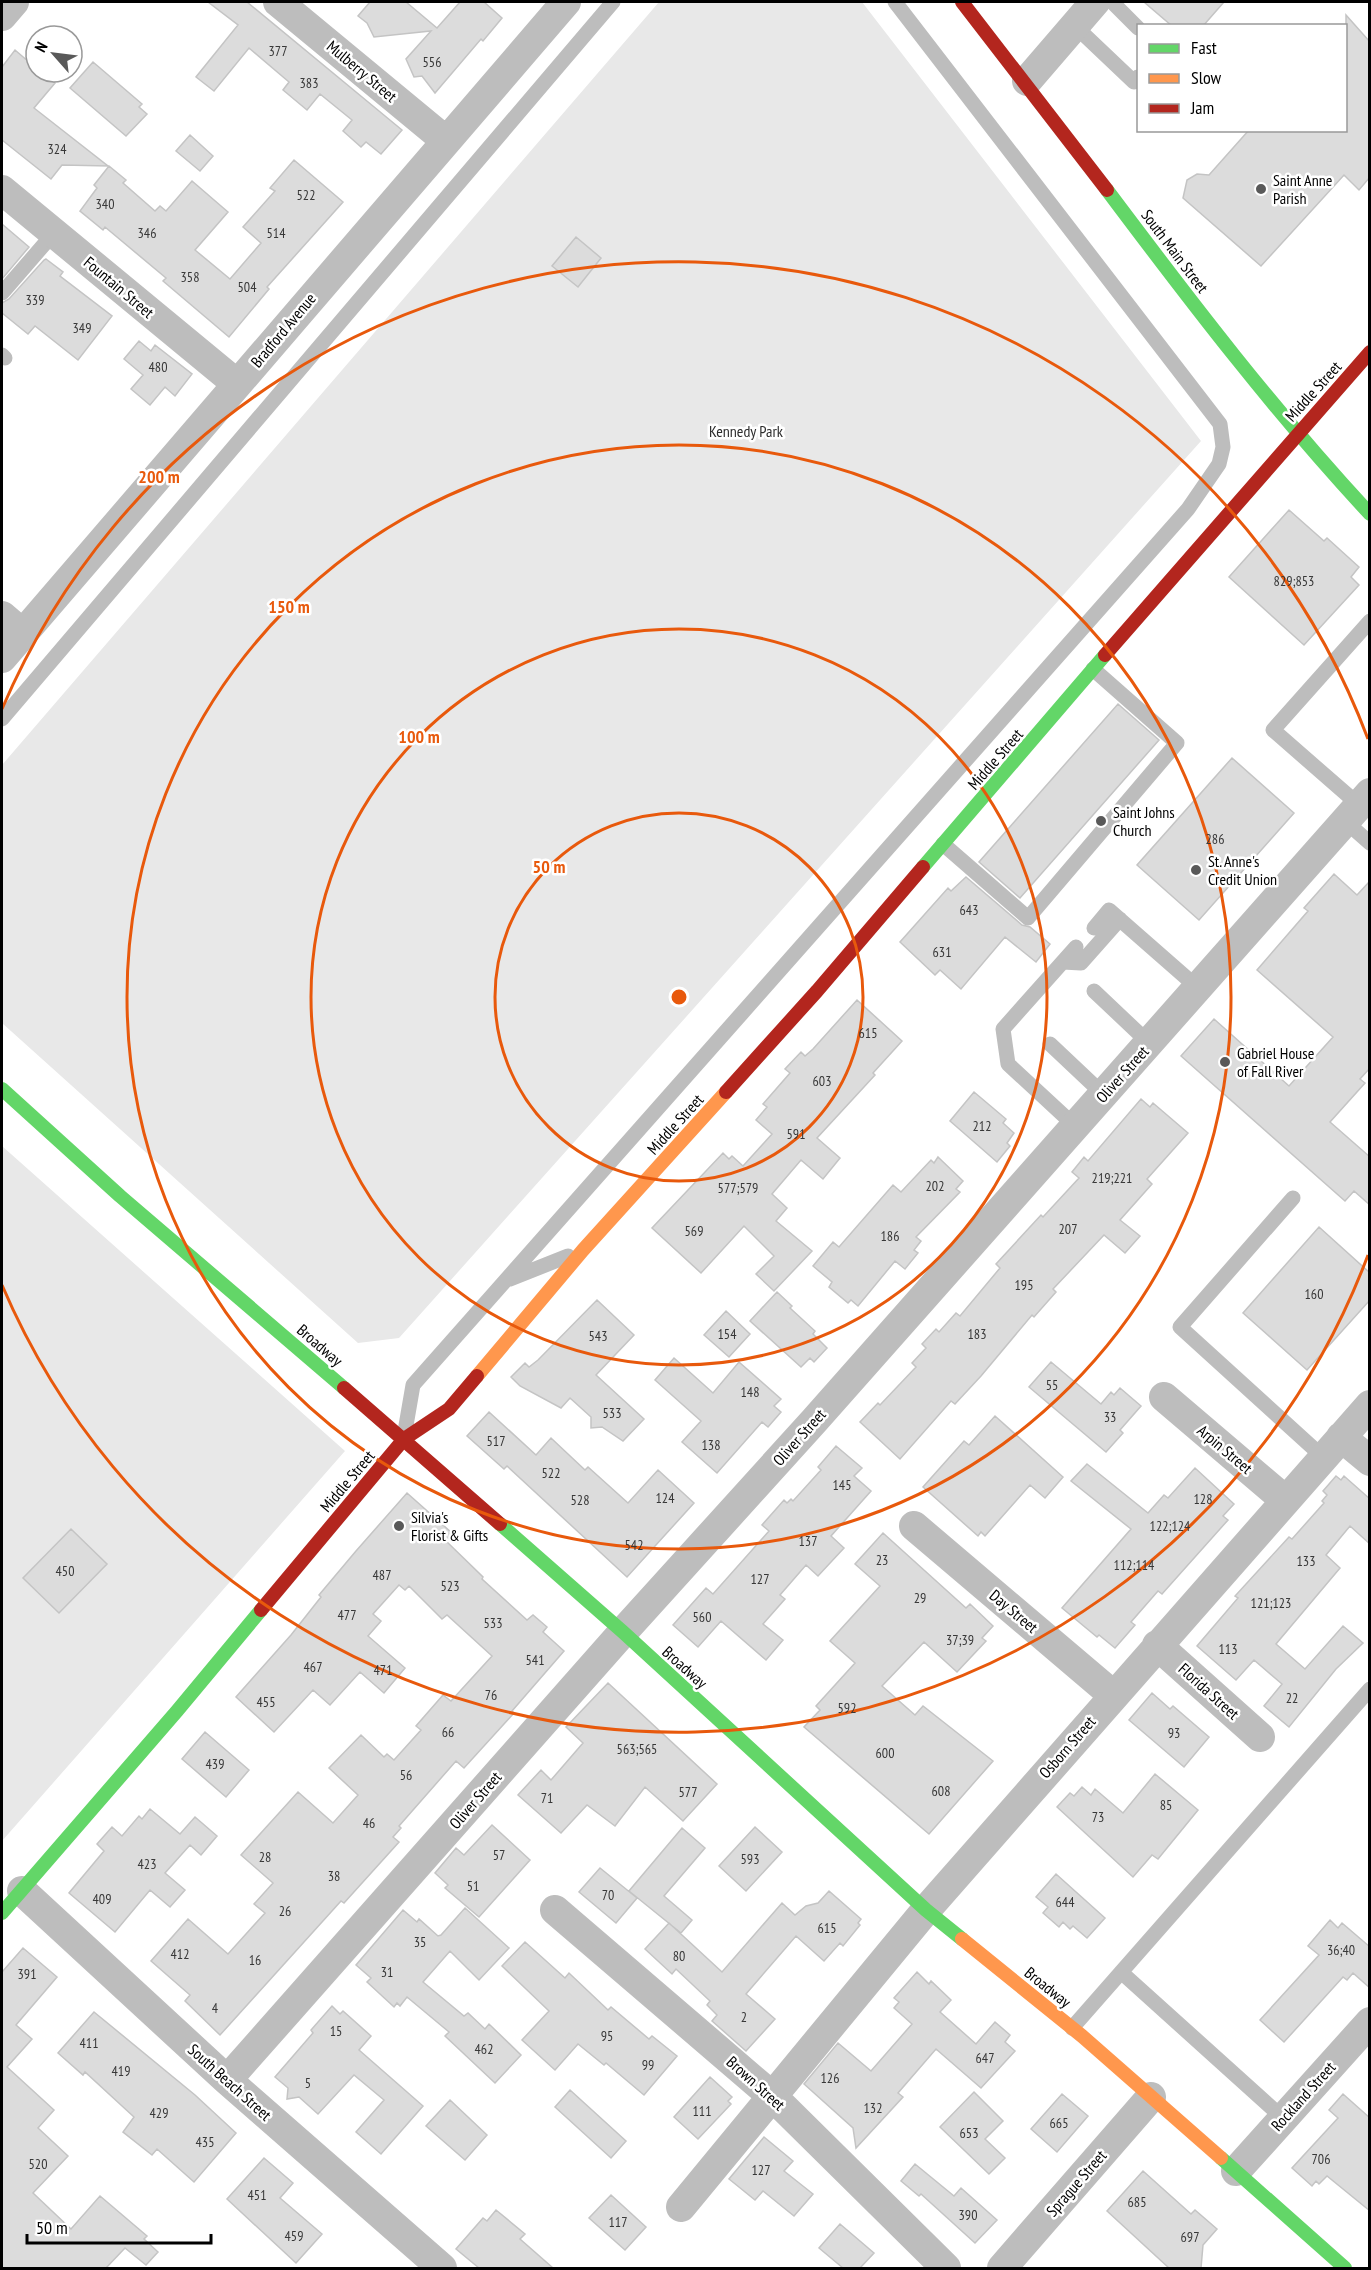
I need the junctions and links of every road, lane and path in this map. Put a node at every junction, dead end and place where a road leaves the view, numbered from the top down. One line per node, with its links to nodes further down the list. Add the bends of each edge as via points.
1 (14, 2): 9 (street)
2 (278, 2): 14 (street, Mulberry Street)
3 (566, 2): 14 (street, Bradford Avenue)
4 (613, 2): 26 (lane)
5 (895, 2): 43 (lane, via 1220,424 1219,464 1188,509)
6 (962, 2): 13 (main road, South Main Street)
7 (1095, 2): 11 (street)
8 (1112, 2): 10 (lane)
9 (2, 16)
10 (1134, 23)
11 (1075, 26): 12 (lane, via 1134,82); 13 (street)
12 (1137, 78)
13 (1027, 81): 20 (main road, South Main Street)
14 (446, 140): 19 (street, Bradford Avenue)
15 (2, 190): 16 (street, Fountain Street)
16 (54, 233): 17 (lane); 19 (street, Fountain Street)
17 (2, 293)
18 (1370, 352): 20 (main road, Middle Street)
19 (237, 384): 23 (street, Bradford Avenue)
20 (1297, 434): 21 (main road, South Main Street); 25 (main road, Middle Street)
21 (1370, 514)
22 (1370, 621): 27 (lane, via 1273,730)
23 (12, 625): 24 (street, Bradford Avenue)
24 (2, 658)
25 (1093, 669): 29 (main road, Middle Street); 29 (lane, via 1177,743 1028,918)
26 (2, 719)
27 (1358, 806): 28 (lane); 34 (street, Oliver Street)
28 (1370, 843)
29 (943, 844): 42 (main road, Middle Street, via 817,991)
30 (1120, 918): 31 (lane, via 1109,910); 33 (lane, via 1081,963); 34 (lane)
31 (1094, 928)
32 (1076, 947): 33 (lane)
33 (1063, 962): 40 (lane, via 1003,1029 1008,1064)
34 (1198, 988): 36 (street, Oliver Street)
35 (1094, 991): 36 (lane)
36 (1149, 1043): 39 (street, Oliver Street)
37 (1050, 1044): 39 (lane)
38 (2, 1089): 46 (main road, Broadway, via 120,1196)
39 (1103, 1094): 40 (street, Oliver Street)
40 (1075, 1126): 51 (street, Oliver Street)
41 (1293, 1198): 47 (lane, via 1180,1327)
42 (583, 1250): 43 (lane); 46 (main road, Middle Street, via 449,1409)
43 (507, 1280): 46 (lane, via 413,1385)
44 (1164, 1397): 49 (street, Arpin Street)
45 (1370, 1405): 47 (street, Osborn Street)
46 (404, 1438): 51 (main road, Broadway); 56 (main road, Middle Street)
47 (1332, 1447): 48 (street); 49 (street, Osborn Street)
48 (1370, 1461)
49 (1285, 1500): 52 (street, Osborn Street)
50 (914, 1526): 54 (street, Day Street)
51 (623, 1632): 58 (main road, Broadway); 63 (street, Oliver Street)
52 (1157, 1645): 54 (street, Osborn Street); 55 (street, Florida Street)
53 (1370, 1689): 60 (lane)
54 (1113, 1695): 58 (street, Osborn Street)
55 (1260, 1737)
56 (22, 1891): 59 (main road, Middle Street); 63 (street, South Beach Street)
57 (555, 1910): 64 (street, Brown Street)
58 (926, 1910): 61 (main road, Broadway); 64 (street, Osborn Street)
59 (2, 1913)
60 (1121, 1972): 61 (lane); 66 (lane)
61 (1072, 2028): 65 (main road, Broadway)
62 (1366, 2033): 66 (street, Rockland Street)
63 (228, 2080): 69 (street, South Beach Street)
64 (772, 2096): 68 (street, Osborn Street); 70 (street, Brown Street)
65 (1151, 2097): 67 (main road, Broadway); 71 (street, Sprague Street)
66 (1283, 2118): 67 (street, Rockland Street)
67 (1236, 2171): 72 (main road, Broadway)
68 (681, 2207)
69 (442, 2268)
70 (946, 2268)
71 (1002, 2268)
72 (1345, 2268)

